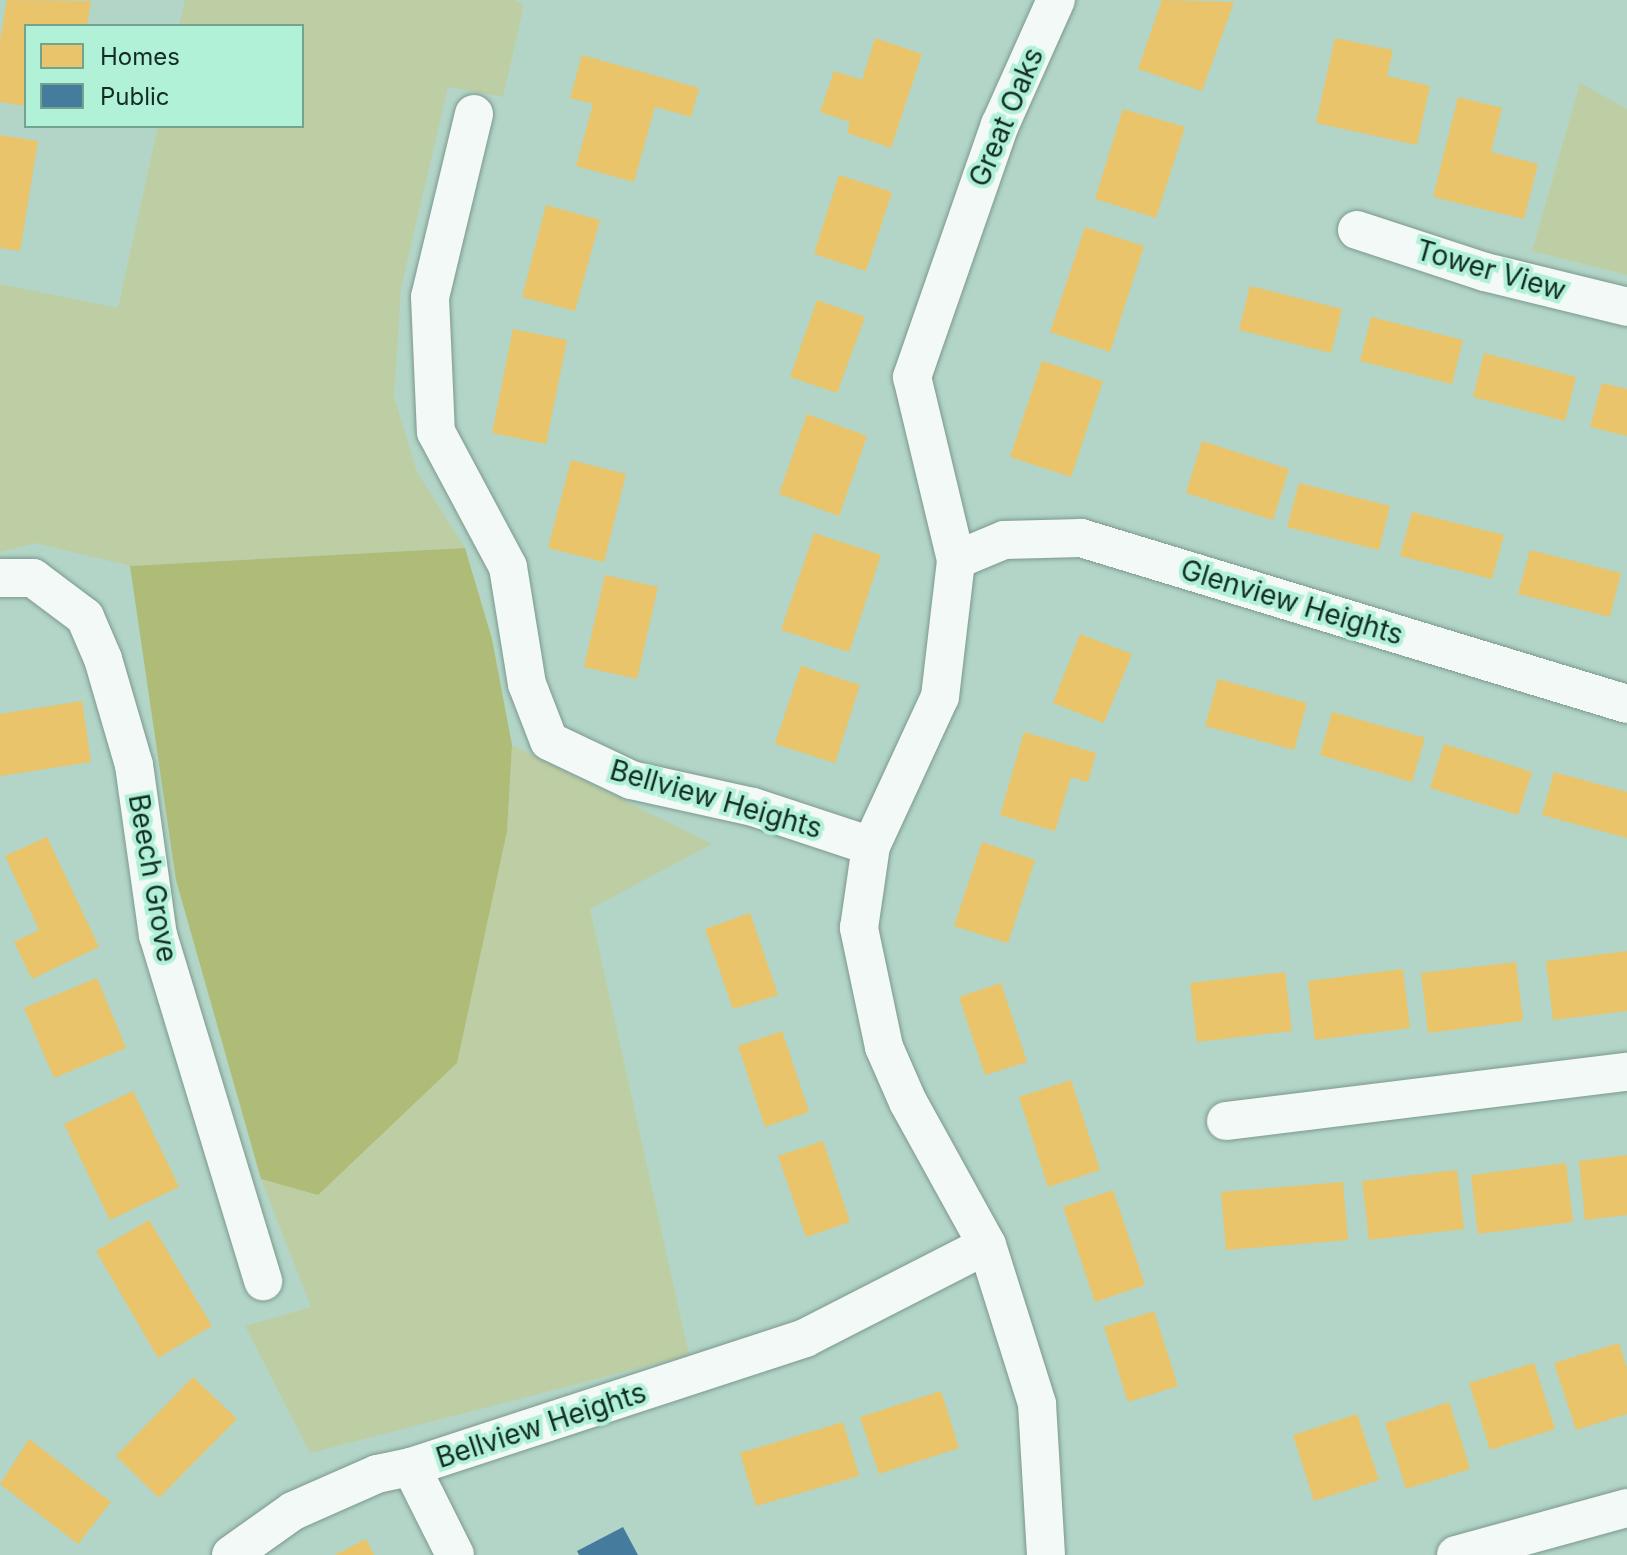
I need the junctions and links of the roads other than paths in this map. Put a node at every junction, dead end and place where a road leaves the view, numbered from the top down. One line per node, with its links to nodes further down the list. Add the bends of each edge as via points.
1 (1056, 0): 5 (street, Great Oaks, via 1000,125 912,377)
2 (474, 114): 8 (street, Bellview Heights, via 430,297 436,432 508,567 527,684 549,741 631,780 753,807)
3 (1357, 230): 4 (street, Tower View, via 1485,272)
4 (1627, 307)
5 (956, 560): 7 (street, Glenview Heights, via 1004,540 1081,538); 8 (street, via 940,697)
6 (0, 578): 12 (street, Beech Grove, via 33,578 85,617 103,659 134,765 158,935)
7 (1627, 704)
8 (871, 846): 11 (street, via 859,928 884,1047 908,1102)
9 (1627, 1072): 10 (street)
10 (1226, 1121)
11 (987, 1245): 13 (street, Bellview Heights, via 805,1338); 17 (street, via 1037,1404)
12 (263, 1281)
13 (411, 1467): 15 (street, Bellview Heights, via 377,1474 293,1511); 16 (street)
14 (1627, 1508): 18 (street)
15 (231, 1555)
16 (455, 1555)
17 (1046, 1555)
18 (1456, 1555)

